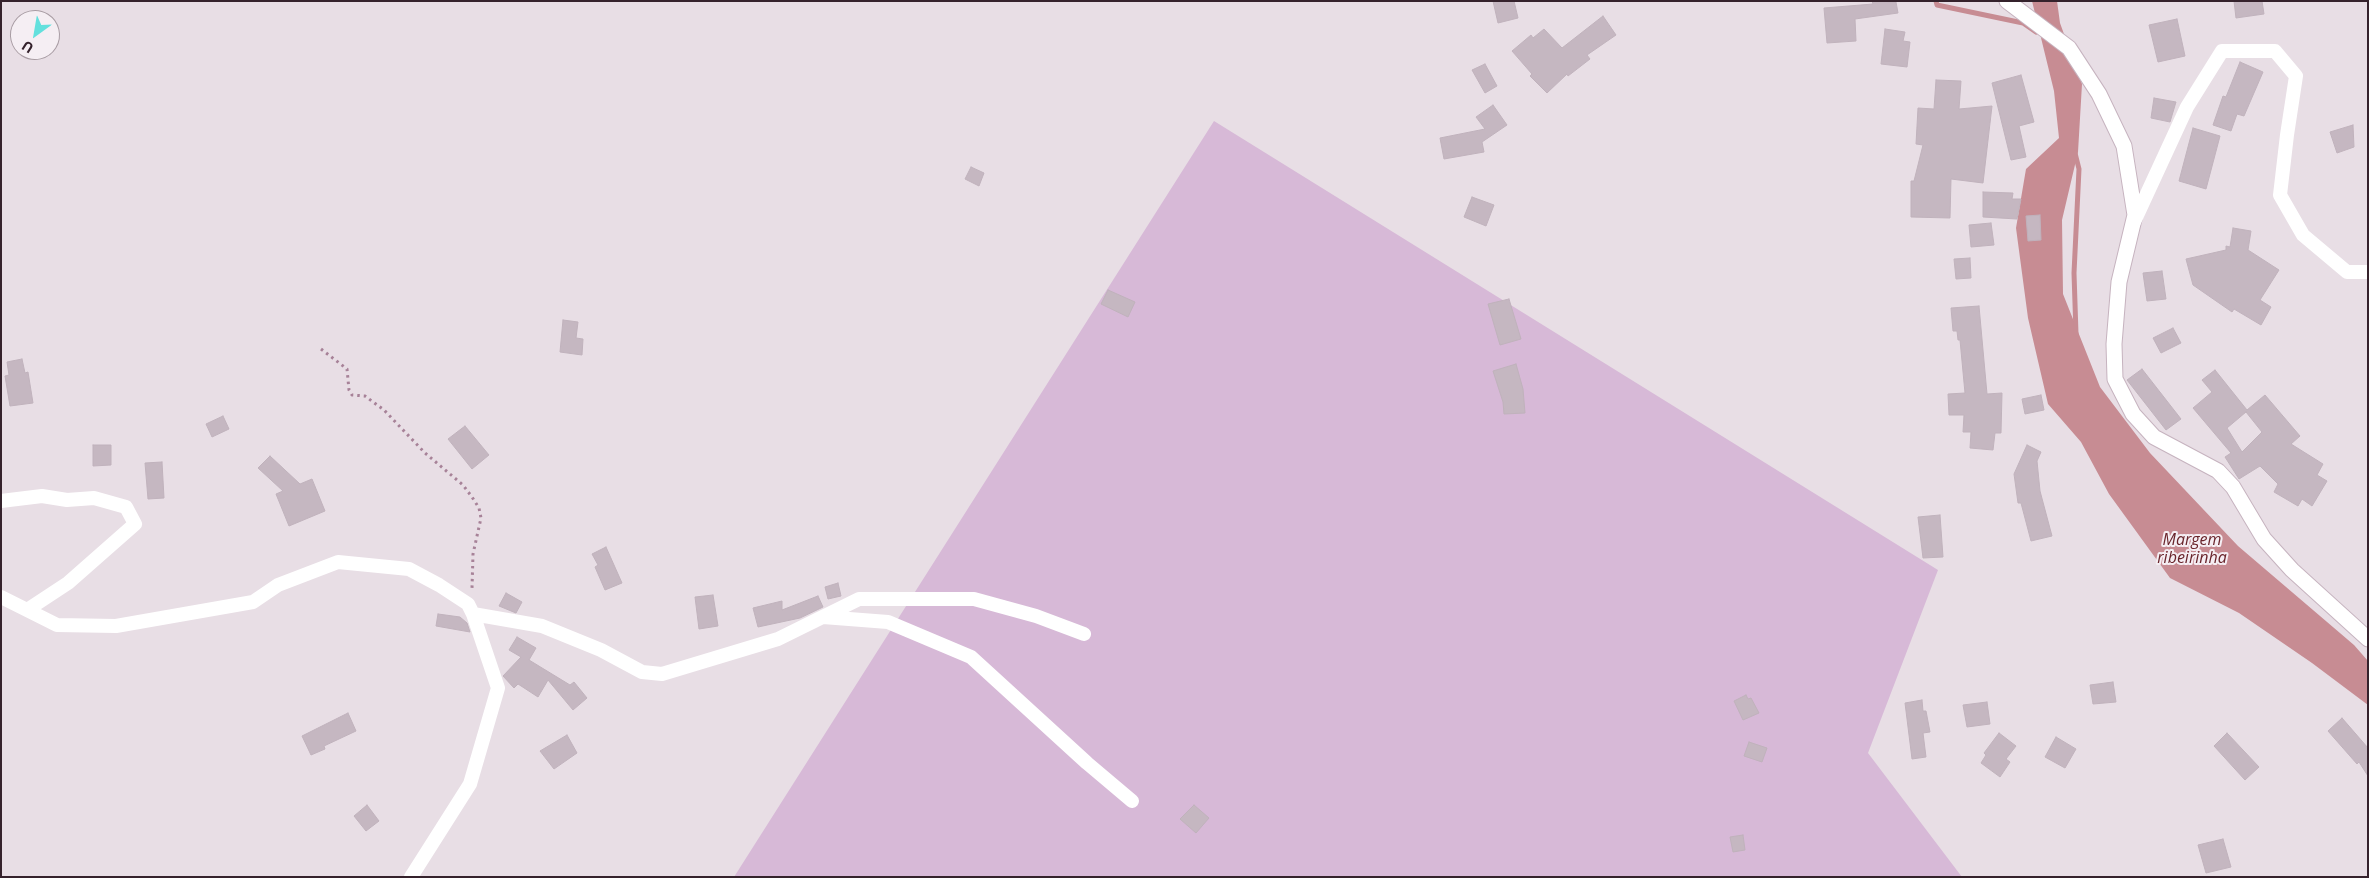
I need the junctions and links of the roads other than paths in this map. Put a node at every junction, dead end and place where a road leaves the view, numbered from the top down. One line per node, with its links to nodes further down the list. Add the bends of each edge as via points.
1 (2008, 1): 2 (street, via 2069,48 2099,94 2124,146 2135,215)
2 (2133, 224): 3 (street, via 2187,107 2222,51 2275,51 2296,76 2280,195 2304,235 2347,272); 10 (street, via 2119,282 2114,344 2115,379 2133,414 2154,436 2218,471 2233,487 2264,539 2292,570)
3 (2368, 272)
4 (1, 500): 6 (street, via 42,496 67,500 94,498 126,508 135,524 68,583)
5 (1, 597): 6 (street)
6 (27, 610): 7 (street, via 57,625 116,626 253,602 278,585 338,562 409,569 468,604)
7 (473, 614): 8 (street, via 542,626 601,650 642,672 662,674 778,639); 12 (street, via 498,688 470,784)
8 (822, 617): 9 (street, via 859,599 974,599 1036,616); 11 (street, via 888,622 971,656)
9 (1084, 634)
10 (2368, 639)
11 (1132, 801)
12 (411, 877)

